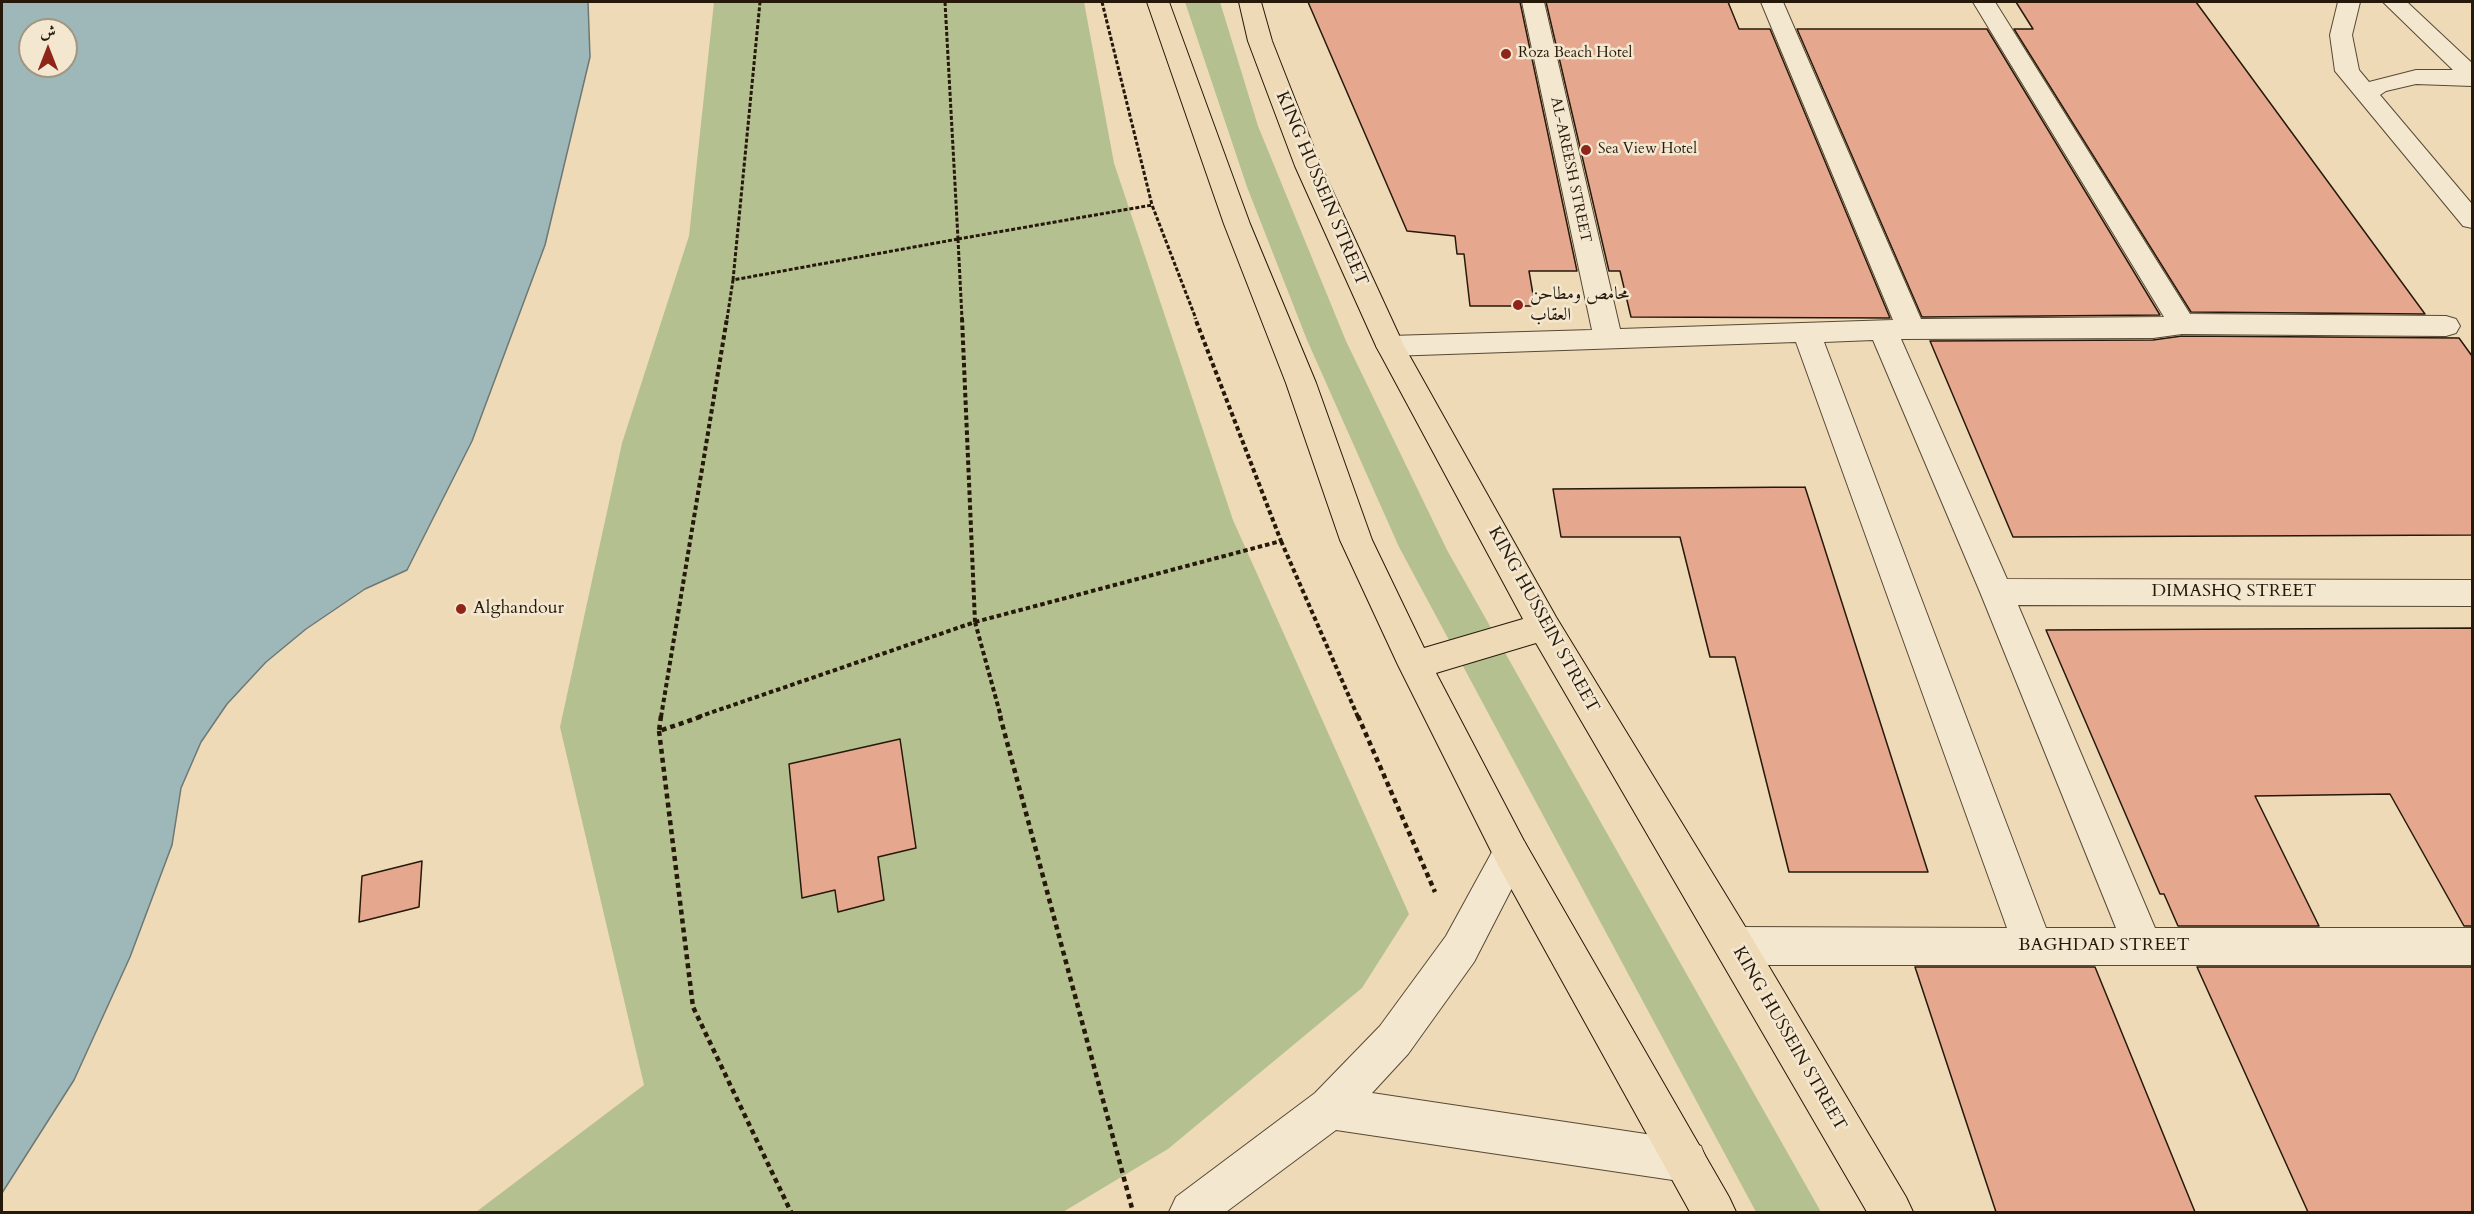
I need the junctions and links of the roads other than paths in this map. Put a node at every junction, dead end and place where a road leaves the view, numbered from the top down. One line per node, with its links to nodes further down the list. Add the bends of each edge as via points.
1 (1158, 2): 20 (highway, via 1224,191 1301,383 1356,540)
2 (1250, 2): 16 (highway, KING HUSSEIN STREET, via 1260,41 1308,166)
3 (1533, 2): 15 (street, AL-AREESH STREET)
4 (1772, 2): 13 (street)
5 (1984, 2): 11 (street)
6 (2349, 2): 9 (street, via 2341,35 2342,53 2347,71)
7 (2394, 2): 8 (street)
8 (2472, 77): 9 (street, via 2416,77)
9 (2367, 93): 10 (street)
10 (2472, 220)
11 (2182, 324): 12 (street); 13 (street, via 2153,328)
12 (2446, 326)
13 (1897, 330): 14 (street); 17 (street)
14 (1807, 333): 15 (street); 23 (street)
15 (1608, 339): 16 (street)
16 (1390, 346): 19 (highway, KING HUSSEIN STREET)
17 (1996, 592): 18 (street, DIMASHQ STREET); 24 (street)
18 (2472, 593)
19 (1544, 627): 20 (highway); 22 (highway, KING HUSSEIN STREET)
20 (1414, 665): 21 (highway)
21 (1511, 852): 26 (street, via 1460,949 1394,1040); 27 (highway)
22 (1735, 946): 23 (street, BAGHDAD STREET); 30 (highway, KING HUSSEIN STREET)
23 (2033, 946): 24 (street, BAGHDAD STREET)
24 (2143, 946): 25 (street, BAGHDAD STREET)
25 (2472, 947)
26 (1330, 1108): 27 (street); 28 (street)
27 (1686, 1161): 29 (highway)
28 (1191, 1212)
29 (1713, 1212)
30 (1891, 1212)

